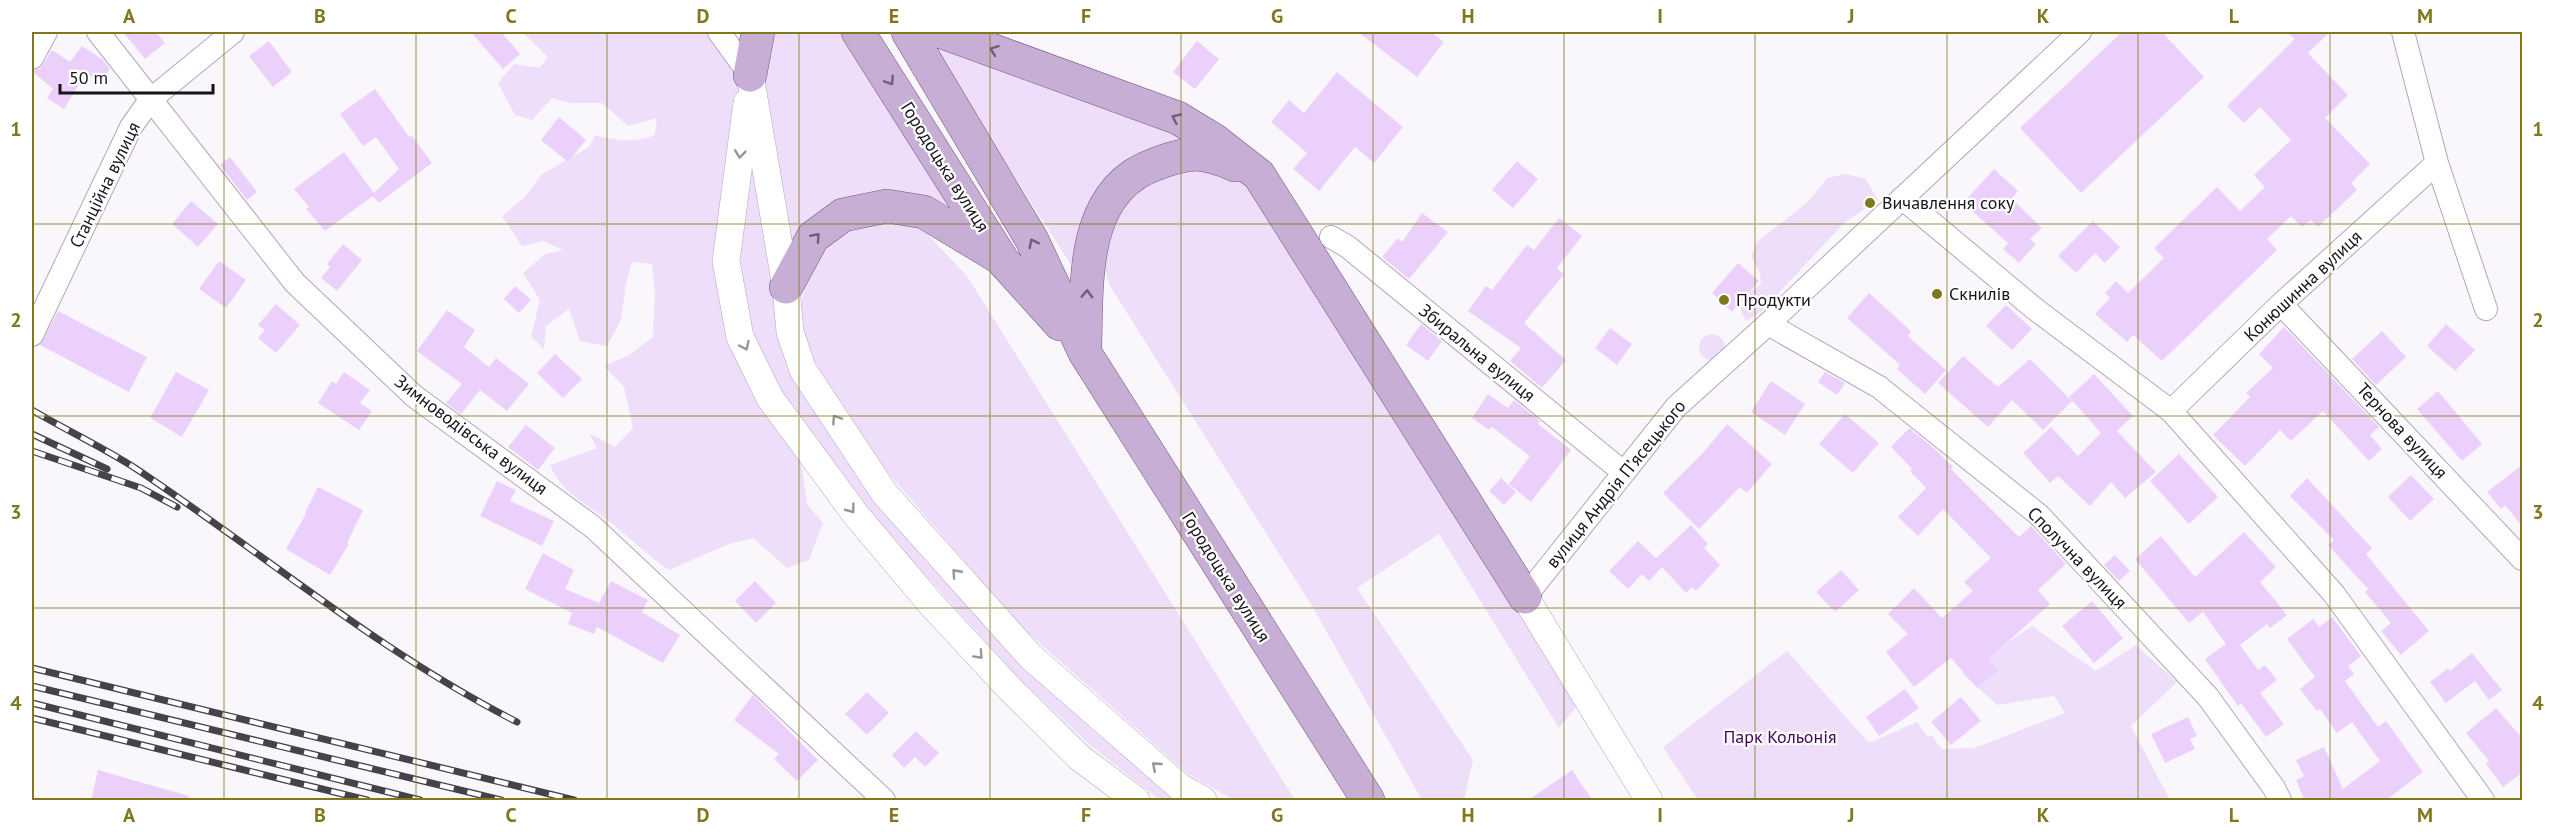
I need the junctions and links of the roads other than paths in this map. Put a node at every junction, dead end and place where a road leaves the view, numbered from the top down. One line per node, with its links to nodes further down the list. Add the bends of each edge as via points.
1 (46, 32): 11 (street)
2 (98, 32): 13 (street, Зимноводівська вулиця)
3 (233, 32): 13 (street, Станційна вулиця)
4 (719, 32): 12 (street)
5 (758, 32): 12 (main road)
6 (858, 32): 18 (main road, Городоцька вулиця, one-way to 18)
7 (908, 32): 24 (main road, Городоцька вулиця, one-way to 7, via 1032,240)
8 (942, 32): 15 (main road, one-way to 8, via 1215,140 1178,118)
9 (2080, 32): 16 (street, вулиця Андрія Пʼясецького)
10 (2403, 32): 14 (street)
11 (32, 58)
12 (750, 75): 19 (street); 31 (street, one-way to 31, via 726,261 740,337 770,398 856,515 931,604 1080,758)
13 (150, 100): 23 (street, Станційна вулиця, via 131,128); 30 (street, Зимноводівська вулиця, via 295,284 405,388 593,527)
14 (2437, 163): 20 (street, Конюшинна вулиця); 21 (street)
15 (1259, 175): 24 (main road, one-way to 15, via 1088,260 1100,217 1114,192 1137,170 1176,156 1208,154); 28 (main road)
16 (1902, 198): 22 (street, вулиця Андрія Пʼясецького); 25 (street, via 2035,309)
17 (1331, 237): 26 (street, Збиральна вулиця)
18 (1003, 261): 19 (main road, one-way to 18, via 813,237 843,215 887,206 924,212); 24 (main road, Городоцька вулиця)
19 (786, 287): 32 (street, one-way to 19, via 1180,787 1031,657 885,494 803,370 790,332)
20 (2282, 304): 25 (street, Конюшинна вулиця); 27 (street, Тернова вулиця)
21 (2486, 309)
22 (1768, 324): 26 (street, вулиця Андрія Пʼясецького, via 1676,407); 34 (street, Сполучна вулиця, via 1879,387 2039,515 2208,697)
23 (32, 336)
24 (1085, 353): 29 (main road, Городоцька вулиця)
25 (2171, 411): 35 (street, via 2334,594)
26 (1623, 472): 28 (street, вулиця Андрія Пʼясецького)
27 (2523, 558)
28 (1525, 597): 33 (street)
29 (1361, 790)
30 (884, 801)
31 (1136, 801)
32 (1203, 801)
33 (1649, 801)
34 (2280, 801)
35 (2483, 801)

